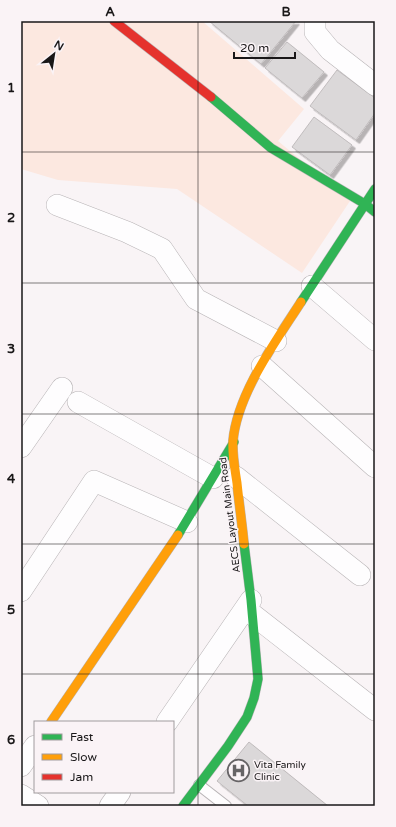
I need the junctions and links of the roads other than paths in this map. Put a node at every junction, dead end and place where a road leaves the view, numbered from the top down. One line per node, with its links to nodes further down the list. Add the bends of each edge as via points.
1 (114, 21): 5 (street, via 208,94 271,148)
2 (315, 21): 3 (street, via 315,32 330,50)
3 (375, 85)
4 (375, 189): 5 (street, AECS Layout Main Road)
5 (365, 204): 7 (street); 8 (street, AECS Layout Main Road)
6 (57, 205): 10 (street, via 127,232 162,249 196,299)
7 (375, 212)
8 (312, 286): 9 (street); 10 (street, AECS Layout Main Road)
9 (375, 340)
10 (276, 341): 11 (street, AECS Layout Main Road)
11 (262, 366): 14 (street, AECS Layout Main Road, via 243,404); 16 (street)
12 (62, 388): 15 (street)
13 (78, 402): 18 (street)
14 (234, 442): 17 (street, AECS Layout Main Road); 18 (street)
15 (21, 447)
16 (375, 467)
17 (236, 477): 20 (street); 22 (street, AECS Layout Main Road)
18 (213, 478): 19 (street)
19 (187, 522): 21 (street, via 94,482); 24 (street)
20 (360, 575)
21 (21, 591)
22 (251, 607): 23 (street); 25 (street); 28 (street, AECS Layout Main Road, via 258,679 254,698 247,717)
23 (373, 703)
24 (52, 721)
25 (168, 721)
26 (34, 747): 27 (street)
27 (21, 766)
28 (199, 785): 33 (street, AECS Layout Main Road); 34 (lane)
29 (119, 793): 32 (street)
30 (21, 795): 31 (street)
31 (38, 806)
32 (110, 806)
33 (183, 806)
34 (226, 806)

